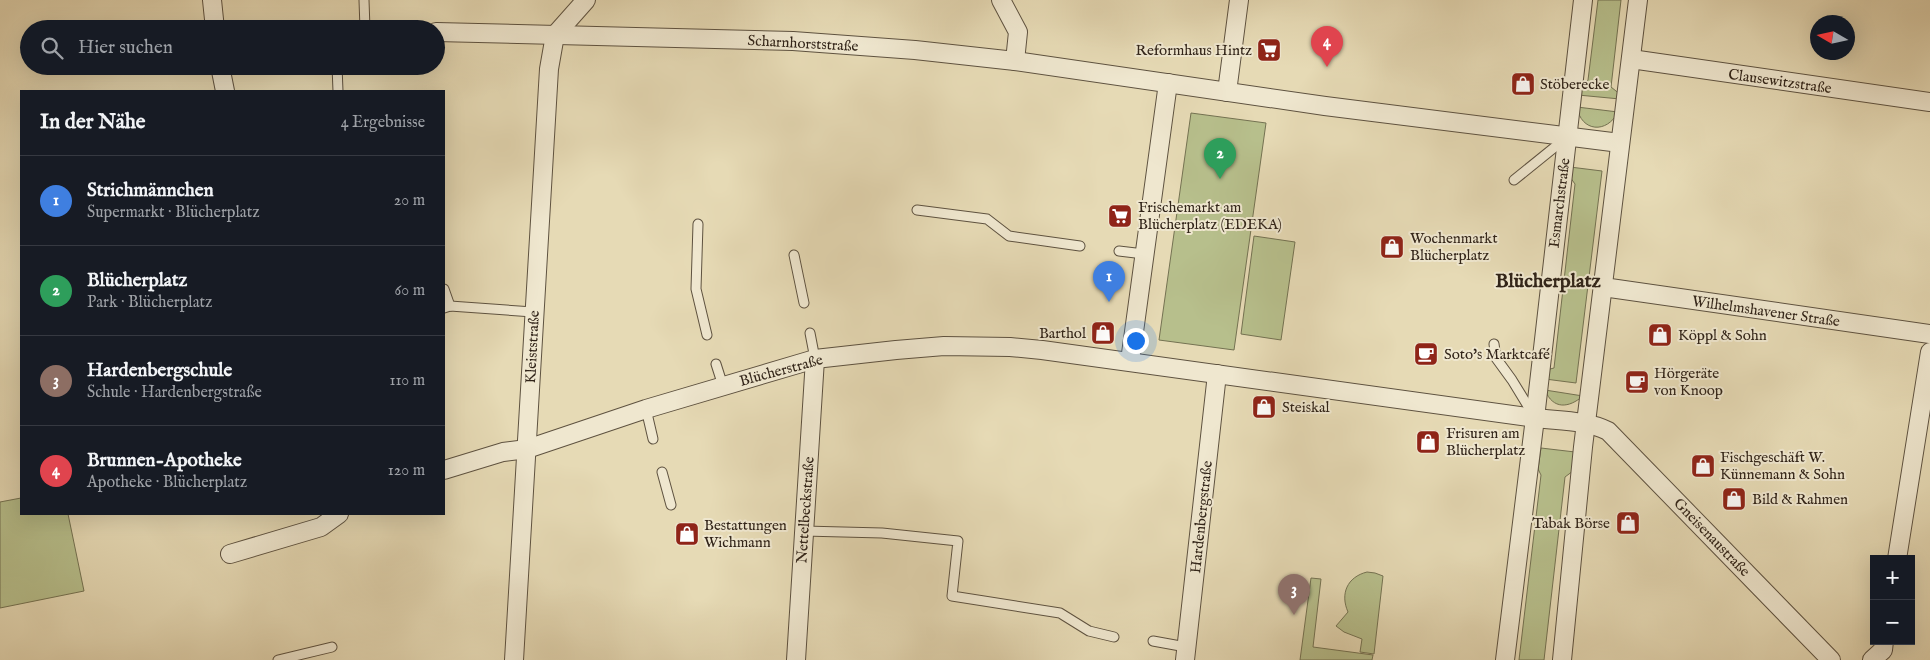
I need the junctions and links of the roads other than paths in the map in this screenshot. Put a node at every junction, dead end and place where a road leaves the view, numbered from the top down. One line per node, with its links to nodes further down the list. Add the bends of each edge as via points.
1 (212, 0): 8 (street)
2 (364, 0): 9 (lane)
3 (586, 0): 11 (street)
4 (1001, 0): 13 (street, via 1018,32)
5 (1238, 0): 19 (street)
6 (1583, 0): 21 (street, Esmarchstraße)
7 (1638, 0): 12 (street)
8 (214, 20)
9 (365, 20)
10 (445, 32): 11 (street, Scharnhorststraße)
11 (555, 35): 13 (street, Scharnhorststraße, via 793,41); 33 (street, Kleiststraße, via 549,69)
12 (1631, 59): 20 (street, Clausewitzstraße); 22 (street)
13 (1015, 61): 16 (street, Scharnhorststraße)
14 (222, 75): 17 (street)
15 (337, 75): 18 (lane)
16 (1168, 83): 19 (street); 28 (street)
17 (225, 90)
18 (338, 90)
19 (1227, 92): 21 (street)
20 (1930, 102)
21 (1567, 137): 22 (street, Esmarchstraße); 23 (lane); 45 (street, Esmarchstraße)
22 (1620, 143): 30 (street)
23 (1514, 180)
24 (917, 210): 26 (lane, via 987,219 1008,236)
25 (698, 224): 36 (lane, via 696,289)
26 (1080, 246)
27 (1119, 251): 28 (lane)
28 (1144, 254): 40 (street)
29 (794, 255): 31 (lane)
30 (1603, 287): 35 (street, Wilhelmshavener Straße); 47 (street)
31 (804, 304)
32 (447, 307): 33 (lane)
33 (533, 312): 49 (street, Kleiststraße)
34 (810, 332): 39 (lane)
35 (1930, 334)
36 (707, 335)
37 (1494, 344): 45 (lane, via 1496,358)
38 (1930, 352): 46 (street)
39 (815, 359): 40 (street, Blücherstraße, via 944,346 1010,347); 43 (street, Blücherstraße); 54 (street, Nettelbeckstraße)
40 (1130, 361): 42 (street)
41 (716, 364): 43 (lane)
42 (1217, 374): 45 (street); 61 (street, Hardenbergstraße)
43 (724, 386): 44 (street, Blücherstraße)
44 (646, 409): 48 (lane); 49 (street, Blücherstraße)
45 (1535, 418): 47 (street); 65 (street, Esmarchstraße)
46 (1924, 422): 56 (street)
47 (1586, 424): 66 (street); 67 (street, Gneisenaustraße, via 1608,431)
48 (653, 439)
49 (527, 449): 50 (street, Blücherstraße, via 503,452); 63 (street, Kleiststraße)
50 (445, 470)
51 (662, 472): 52 (lane)
52 (671, 505)
53 (338, 515): 55 (street, via 321,527)
54 (804, 531): 57 (lane, via 882,533 958,541 952,596 1060,613 1089,631); 64 (street, Nettelbeckstraße)
55 (230, 554)
56 (1898, 555)
57 (1114, 637)
58 (1153, 641): 61 (lane)
59 (1883, 645): 68 (street)
60 (332, 647): 62 (lane)
61 (1185, 654)
62 (278, 660)
63 (514, 660)
64 (796, 660)
65 (1505, 660)
66 (1562, 660)
67 (1831, 660)
68 (1872, 660)

